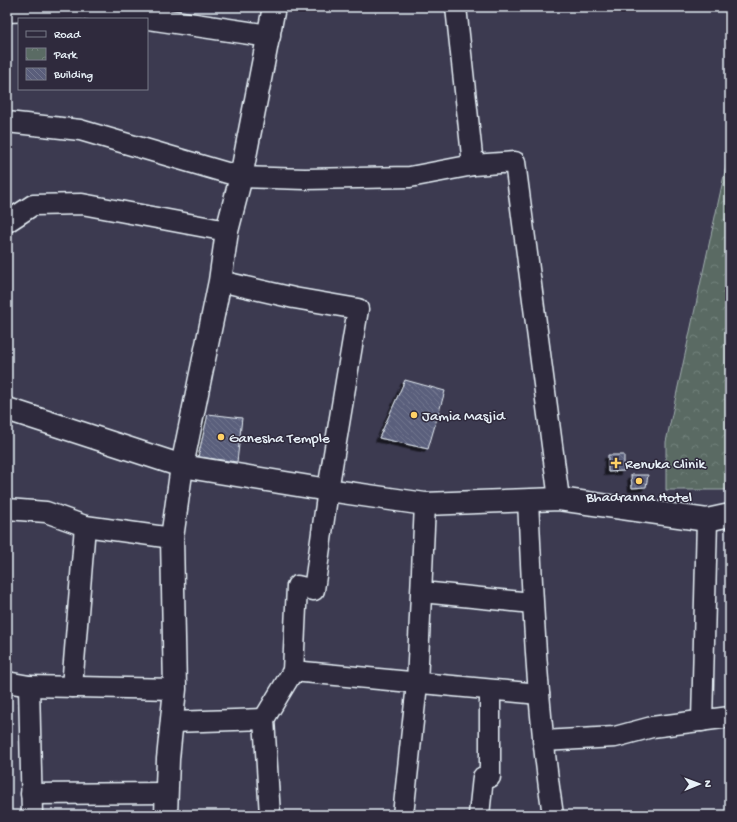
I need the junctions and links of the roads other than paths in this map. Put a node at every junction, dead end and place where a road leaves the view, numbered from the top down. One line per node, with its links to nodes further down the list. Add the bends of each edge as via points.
1 (274, 7): 4 (street)
2 (456, 7): 6 (street)
3 (7, 11): 4 (street, via 81,8)
4 (269, 36): 7 (street)
5 (7, 122): 7 (street, via 80,130)
6 (473, 165): 7 (street, via 410,177); 14 (street, via 516,162)
7 (241, 177): 9 (street)
8 (7, 222): 9 (street, via 33,205 82,204)
9 (227, 231): 10 (street)
10 (220, 281): 12 (street); 13 (street, via 358,309)
11 (7, 409): 12 (street)
12 (182, 466): 13 (street); 21 (street)
13 (328, 490): 16 (street); 24 (street, via 314,590 297,586)
14 (559, 499): 15 (street); 19 (street)
15 (528, 500): 16 (street); 23 (street)
16 (426, 504): 22 (street)
17 (7, 509): 20 (street, via 46,512)
18 (730, 515): 19 (street)
19 (707, 520): 34 (street)
20 (85, 526): 21 (street); 28 (street)
21 (172, 538): 29 (street)
22 (422, 592): 23 (street); 26 (street)
23 (532, 603): 31 (street)
24 (293, 671): 26 (street); 33 (street)
25 (7, 682): 27 (street)
26 (417, 684): 30 (street); 42 (street)
27 (29, 686): 28 (street); 38 (street)
28 (72, 687): 29 (street)
29 (175, 689): 35 (street)
30 (490, 690): 31 (street); 43 (street, via 490,777 483,777)
31 (539, 694): 36 (street)
32 (730, 718): 34 (street)
33 (264, 719): 35 (street); 41 (street)
34 (702, 721): 36 (street, via 652,727 615,737)
35 (172, 722): 37 (street)
36 (543, 741): 44 (street)
37 (167, 793): 38 (street); 40 (street)
38 (31, 794): 39 (street)
39 (32, 815)
40 (166, 815)
41 (270, 815)
42 (403, 815)
43 (479, 815)
44 (553, 815)

